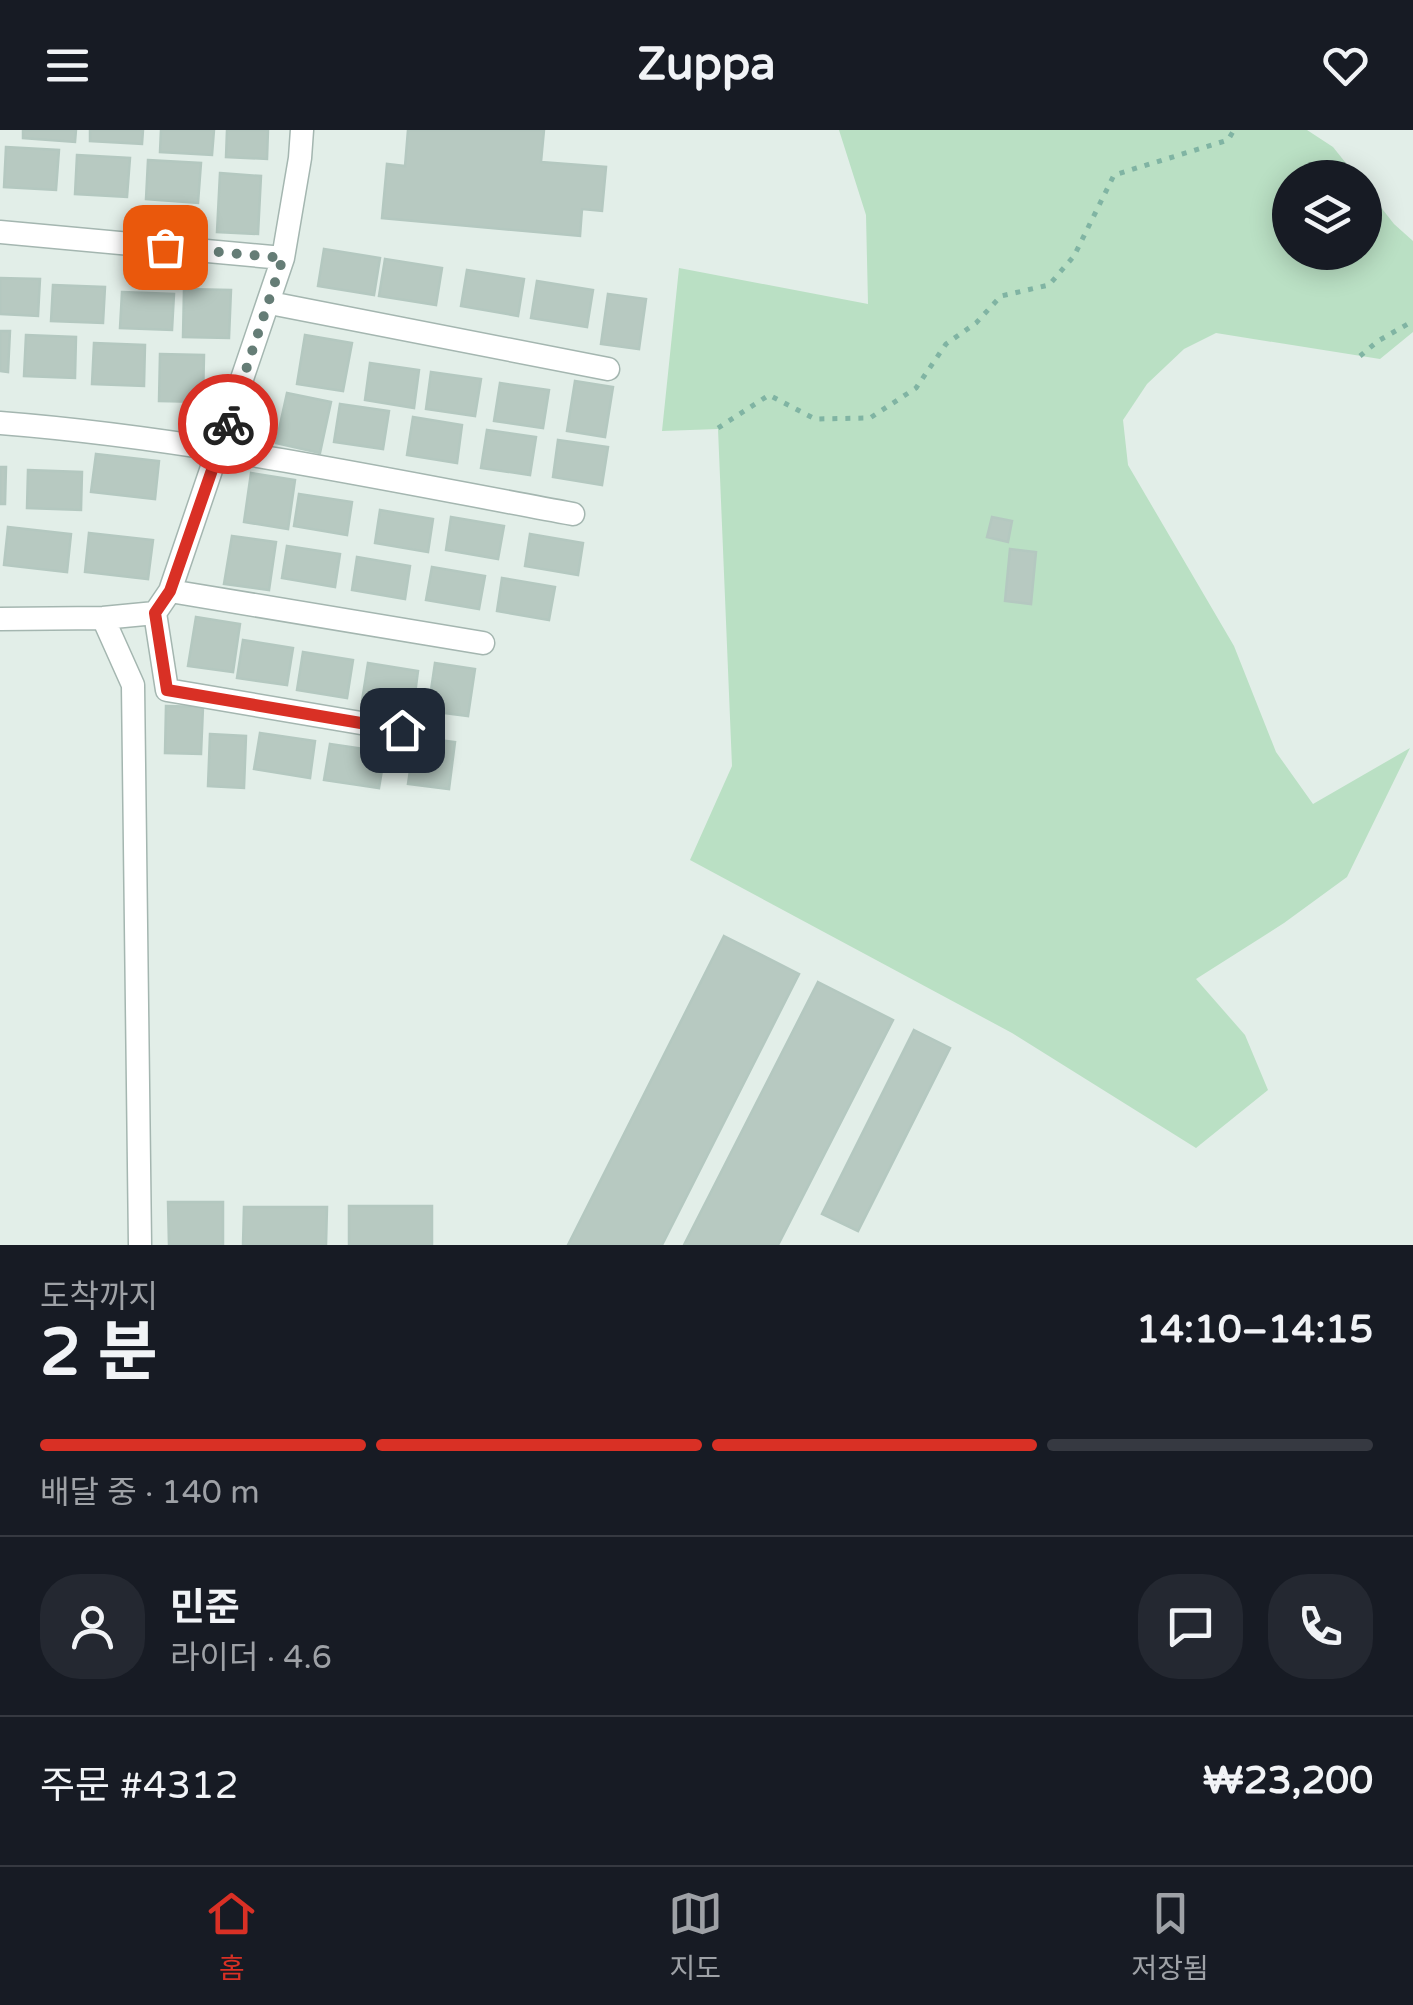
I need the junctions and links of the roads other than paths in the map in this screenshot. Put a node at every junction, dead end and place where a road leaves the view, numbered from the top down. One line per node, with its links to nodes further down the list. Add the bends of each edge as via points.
1 (302, 130): 3 (street)
2 (0, 232): 3 (street)
3 (283, 258): 4 (street)
4 (270, 303): 5 (street); 7 (street)
5 (608, 369)
6 (0, 423): 7 (street)
7 (219, 448): 8 (street); 9 (street)
8 (573, 514)
9 (170, 591): 10 (street); 13 (street)
10 (155, 613): 11 (street); 14 (street, via 167,690)
11 (103, 618): 12 (street); 15 (street, via 133,685)
12 (0, 619)
13 (483, 644)
14 (402, 730)
15 (140, 1245)

